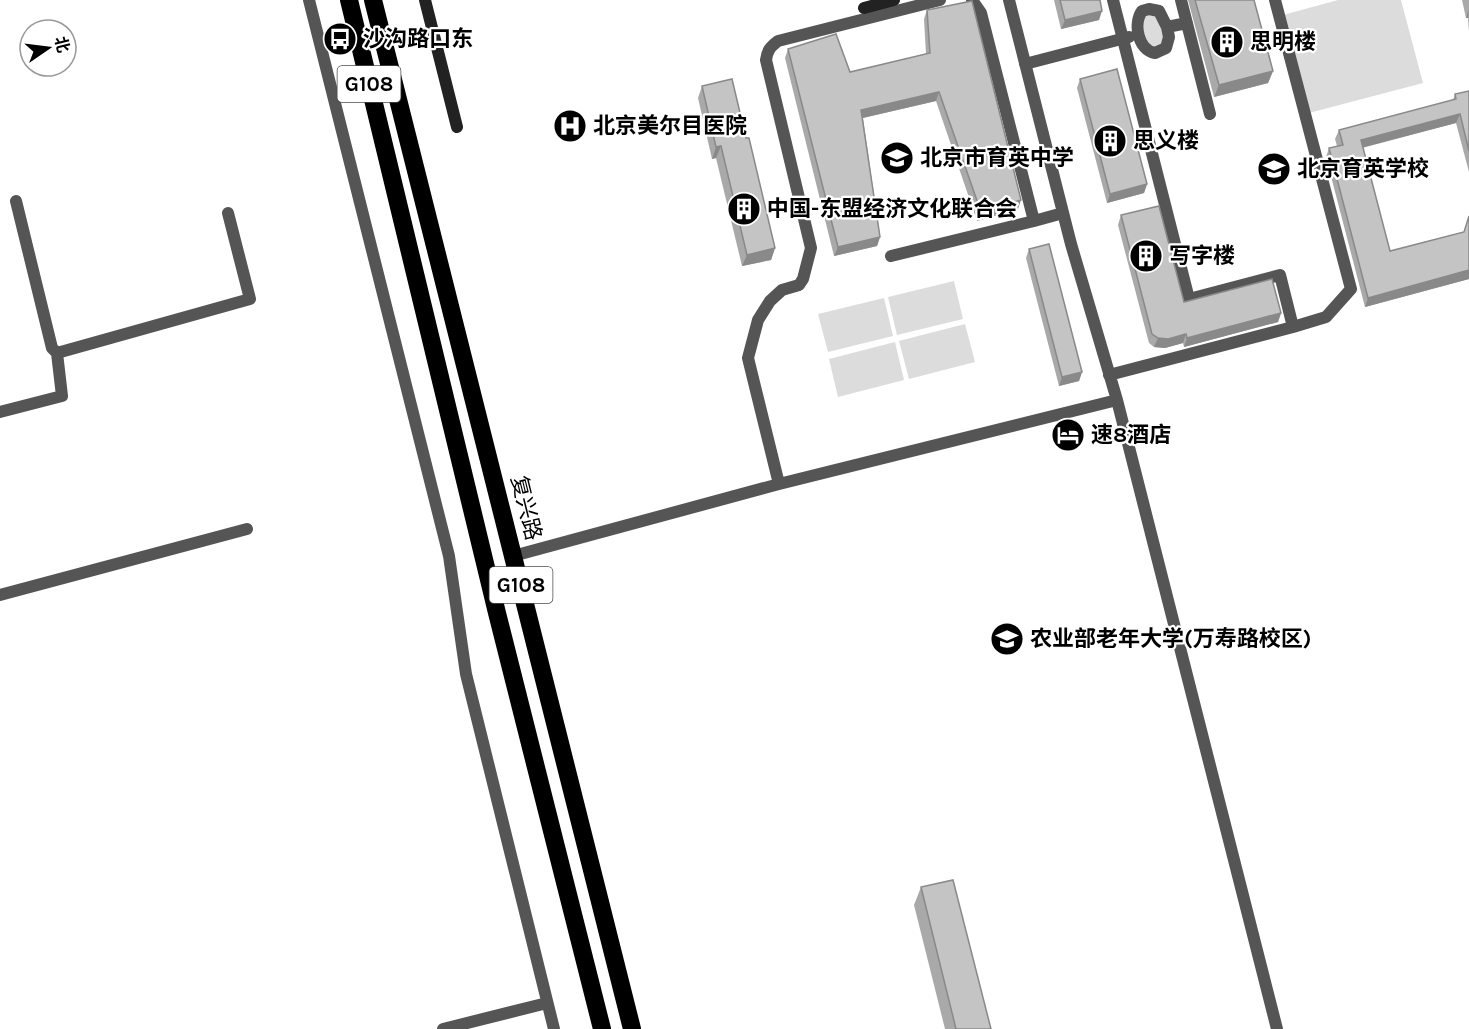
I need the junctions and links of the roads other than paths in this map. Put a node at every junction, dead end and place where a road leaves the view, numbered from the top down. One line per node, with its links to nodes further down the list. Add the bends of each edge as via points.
1 (309, 0): 34 (street, via 449,556 466,674)
2 (349, 0): 37 (highway, G108)
3 (373, 0): 32 (highway, 复兴路 / G108)
4 (425, 0): 19 (street)
5 (894, 0): 12 (street)
6 (940, 0): 30 (street, via 778,41 766,54 811,248 799,285 782,290 758,320 748,358)
7 (972, 0): 23 (street, via 981,13)
8 (1009, 0): 17 (street)
9 (1113, 0): 16 (street)
10 (1181, 0): 13 (street)
11 (1275, 0): 25 (street, via 1351,289 1326,316)
12 (864, 8)
13 (1187, 22): 14 (street); 18 (street)
14 (1167, 27): 15 (street, via 1159,11 1147,9 1139,16); 15 (street, via 1168,44 1157,52 1144,48)
15 (1139, 34): 16 (street)
16 (1123, 38): 17 (street); 25 (street, via 1189,299 1280,275)
17 (1025, 63): 22 (street)
18 (1210, 114)
19 (457, 127)
20 (16, 201): 26 (street, via 52,348)
21 (228, 213): 26 (street, via 250,298)
22 (1063, 213): 23 (street); 27 (street)
23 (1034, 220): 24 (street)
24 (891, 256)
25 (1293, 327): 27 (street)
26 (57, 353): 29 (street, via 62,396)
27 (1109, 375): 28 (street)
28 (1118, 400): 30 (street); 39 (street)
29 (0, 412)
30 (779, 483): 32 (street)
31 (247, 529): 33 (street)
32 (513, 556): 38 (highway, 复兴路 / G108)
33 (0, 595)
34 (547, 1003): 35 (street); 36 (street)
35 (443, 1029)
36 (554, 1029)
37 (602, 1029)
38 (632, 1029)
39 (1277, 1029)

